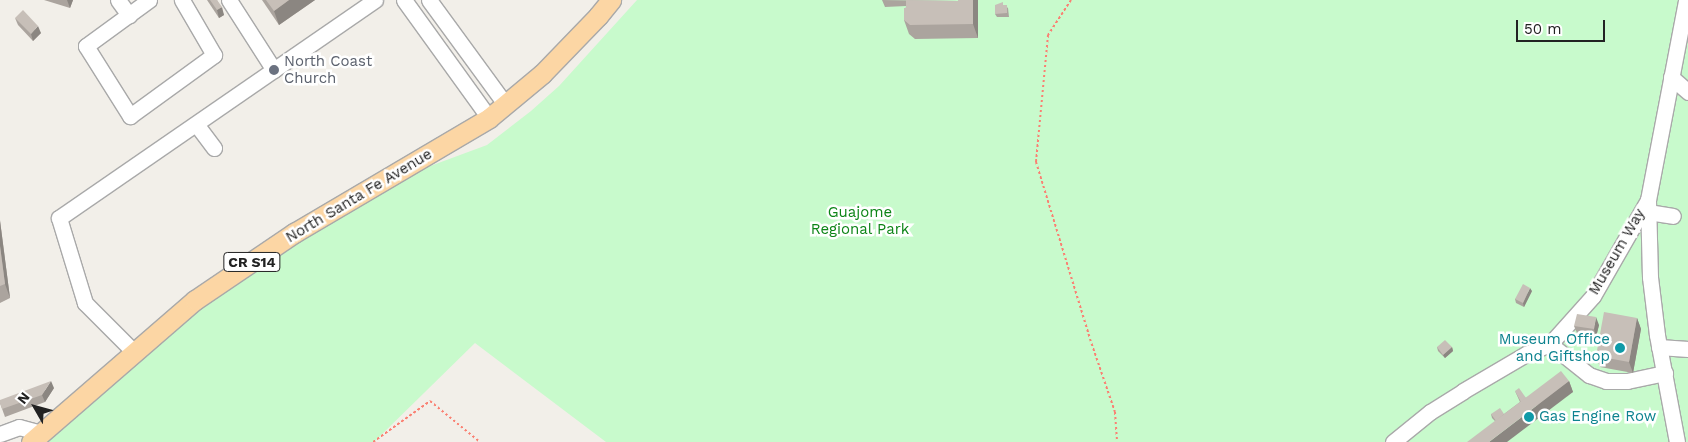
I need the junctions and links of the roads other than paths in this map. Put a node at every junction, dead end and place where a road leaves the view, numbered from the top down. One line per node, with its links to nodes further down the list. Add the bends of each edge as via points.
1 (118, 0): 10 (street)
2 (150, 0): 10 (street)
3 (182, 0): 10 (street, via 214,55 130,116 86,46)
4 (229, 0): 11 (street)
5 (375, 0): 11 (street)
6 (404, 0): 15 (street)
7 (429, 0): 14 (street)
8 (610, 0): 14 (main road, North Santa Fe Avenue / CR S14, via 542,74)
9 (1686, 7): 12 (street, Museum Way)
10 (129, 15)
11 (274, 70): 16 (street)
12 (1670, 77): 13 (street); 18 (street, Museum Way)
13 (1688, 92)
14 (505, 104): 15 (main road, North Santa Fe Avenue / CR S14)
15 (489, 118): 23 (main road, North Santa Fe Avenue / CR S14, via 294,233 194,300)
16 (196, 124): 17 (street); 23 (street, via 59,218 85,303)
17 (214, 148)
18 (1648, 206): 19 (street); 20 (street, Museum Way, via 1593,296); 21 (street, Museum Way, via 1650,277)
19 (1673, 216)
20 (1550, 344): 24 (street, via 1589,374 1606,381); 27 (street, Museum Way, via 1526,354 1463,391)
21 (1659, 347): 22 (street); 24 (street, Museum Way)
22 (1688, 348)
23 (135, 352): 26 (main road, North Santa Fe Avenue / CR S14)
24 (1664, 373): 28 (street, Museum Way)
25 (0, 434): 26 (street, via 19,427)
26 (36, 438)
27 (1393, 442)
28 (1677, 442)

